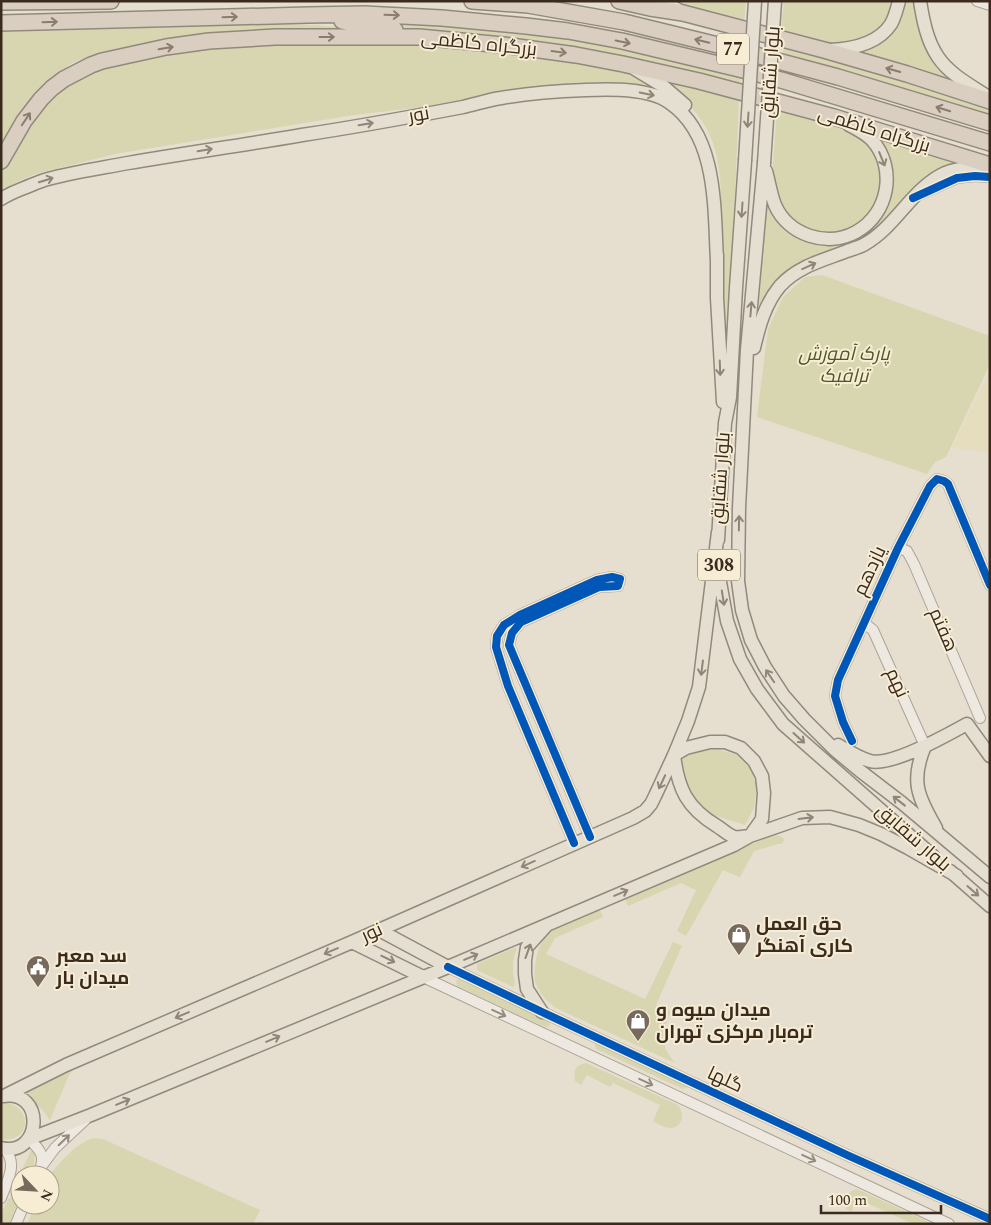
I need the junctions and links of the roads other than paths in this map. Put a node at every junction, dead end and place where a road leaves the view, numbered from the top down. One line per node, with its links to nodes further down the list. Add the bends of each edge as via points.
1 (111, 1): 10 (highway)
2 (472, 1): 20 (highway, 77, one-way to 2, via 828,75 624,22 528,5)
3 (619, 1): 12 (highway)
4 (663, 1): 12 (main road)
5 (755, 1): 30 (main road, بلوار شقایق / 308, one-way to 30, bridge, via 730,397)
6 (775, 1): 23 (main road, بلوار شقایق / 308, bridge)
7 (899, 1): 16 (main road, via 890,25 880,36 847,49)
8 (920, 1): 18 (main road, via 929,39 938,58)
9 (977, 1): 11 (street)
10 (1, 2)
11 (990, 5)
12 (683, 12): 16 (highway)
13 (308, 14): 14 (highway, بزرگراه کاظمی / 77, one-way to 13); 15 (highway); 21 (highway, بزرگراه کاظمی / 77, one-way to 21, via 442,18 586,34 781,80)
14 (1, 23)
15 (418, 37): 17 (highway, بزرگراه کاظمی, one-way to 17, via 503,45); 22 (highway, بزرگراه کاظمی, one-way to 15, via 24,121 52,88 102,61 209,41 274,37)
16 (824, 50): 18 (highway, one-way to 16)
17 (624, 64): 19 (highway, بزرگراه کاظمی); 28 (main road, via 653,79 677,97 708,138 713,153 719,207)
18 (990, 99)
19 (834, 117): 23 (main road, one-way to 23, via 871,139 884,160 887,173 886,192 879,210 868,224 856,232 840,238 815,238 790,226 775,204); 24 (highway, بزرگراه کاظمی)
20 (990, 123)
21 (990, 143)
22 (1, 161)
23 (764, 163): 29 (main road, بلوار شقایق / 308, one-way to 23)
24 (990, 166): 26 (main road, via 942,174)
25 (990, 178): 26 (street, via 957,178)
26 (913, 198): 29 (main road, one-way to 26, via 763,316 780,286 801,269 864,245 880,234)
27 (1, 199): 28 (main road, نور, one-way to 28, via 47,179 103,167 302,136 500,98 587,90 629,91 654,95 670,103 700,138 708,160)
28 (717, 262): 30 (main road, one-way to 30)
29 (746, 380): 37 (main road, بلوار شقایق / 308, one-way to 29, via 784,696 764,667 742,610 738,581 739,508)
30 (725, 423): 31 (main road, بلوار شقایق / 308)
31 (718, 532): 40 (main road, نور, one-way to 40, via 699,687); 46 (main road, بلوار شقایق / 308, one-way to 46, via 726,621 740,659 757,689 783,724)
32 (898, 548): 33 (street, یازدهم, via 930,486 937,479 944,481); 34 (street, یازدهم); 35 (street, هفتم, via 907,552 914,564)
33 (990, 585)
34 (864, 623): 38 (street, یازدهم, via 838,680 836,696); 39 (street, نهم, via 873,630)
35 (985, 716): 36 (street)
36 (968, 724): 39 (main road); 41 (main road)
37 (819, 734): 39 (main road, via 871,762 893,759); 44 (main road, بلوار شقایق, one-way to 37)
38 (852, 741)
39 (925, 746): 44 (main road, via 919,760 917,788)
40 (674, 755): 42 (main road, via 680,784 688,802 701,816 733,836); 42 (main road, via 686,748 710,742 725,742 741,748 754,761 762,776 762,819); 43 (main road, نور, one-way to 43, via 645,811)
41 (990, 756)
42 (755, 835): 46 (main road, one-way to 46, via 802,818 830,817 881,834); 49 (main road, one-way to 42)
43 (590, 837): 45 (main road, نور); 45 (street, via 509,645 512,633 521,622 599,588 618,586 620,579 612,578 597,580 520,615 504,625 496,636 496,647 508,686)
44 (941, 837): 47 (main road, بلوار شقایق)
45 (574, 843): 50 (main road, نور, one-way to 50)
46 (957, 876): 48 (main road, بلوار شقایق / 308, one-way to 48)
47 (990, 877)
48 (990, 906)
49 (548, 924): 52 (main road, one-way to 49); 54 (main road, one-way to 49, via 527,988 524,974 528,947)
50 (380, 930): 51 (main road, نور); 52 (main road)
51 (352, 942): 53 (main road, one-way to 53); 56 (main road, نور, one-way to 56, via 66,1065)
52 (448, 967): 53 (main road); 54 (street, گلها)
53 (423, 977): 57 (street, گلها, one-way to 57); 58 (main road, one-way to 53)
54 (542, 1012): 55 (street, گلها)
55 (712, 1092): 57 (street); 59 (street, گلها)
56 (4, 1096): 60 (main road, via 15,1096 29,1106 34,1122)
57 (704, 1109): 61 (street, گلها)
58 (91, 1115): 60 (main road); 65 (street, one-way to 58, via 55,1148)
59 (786, 1127): 61 (street); 63 (street, گلها)
60 (29, 1139): 62 (main road, via 14,1148); 64 (street, via 40,1150)
61 (778, 1144): 66 (street, گلها, one-way to 66)
62 (3, 1149): 67 (street, via 10,1154 12,1162)
63 (847, 1156): 66 (street); 68 (street, گلها)
64 (40, 1165)
65 (43, 1165)
66 (839, 1172): 69 (street, گلها)
67 (1, 1198)
68 (990, 1219)
69 (949, 1224)

